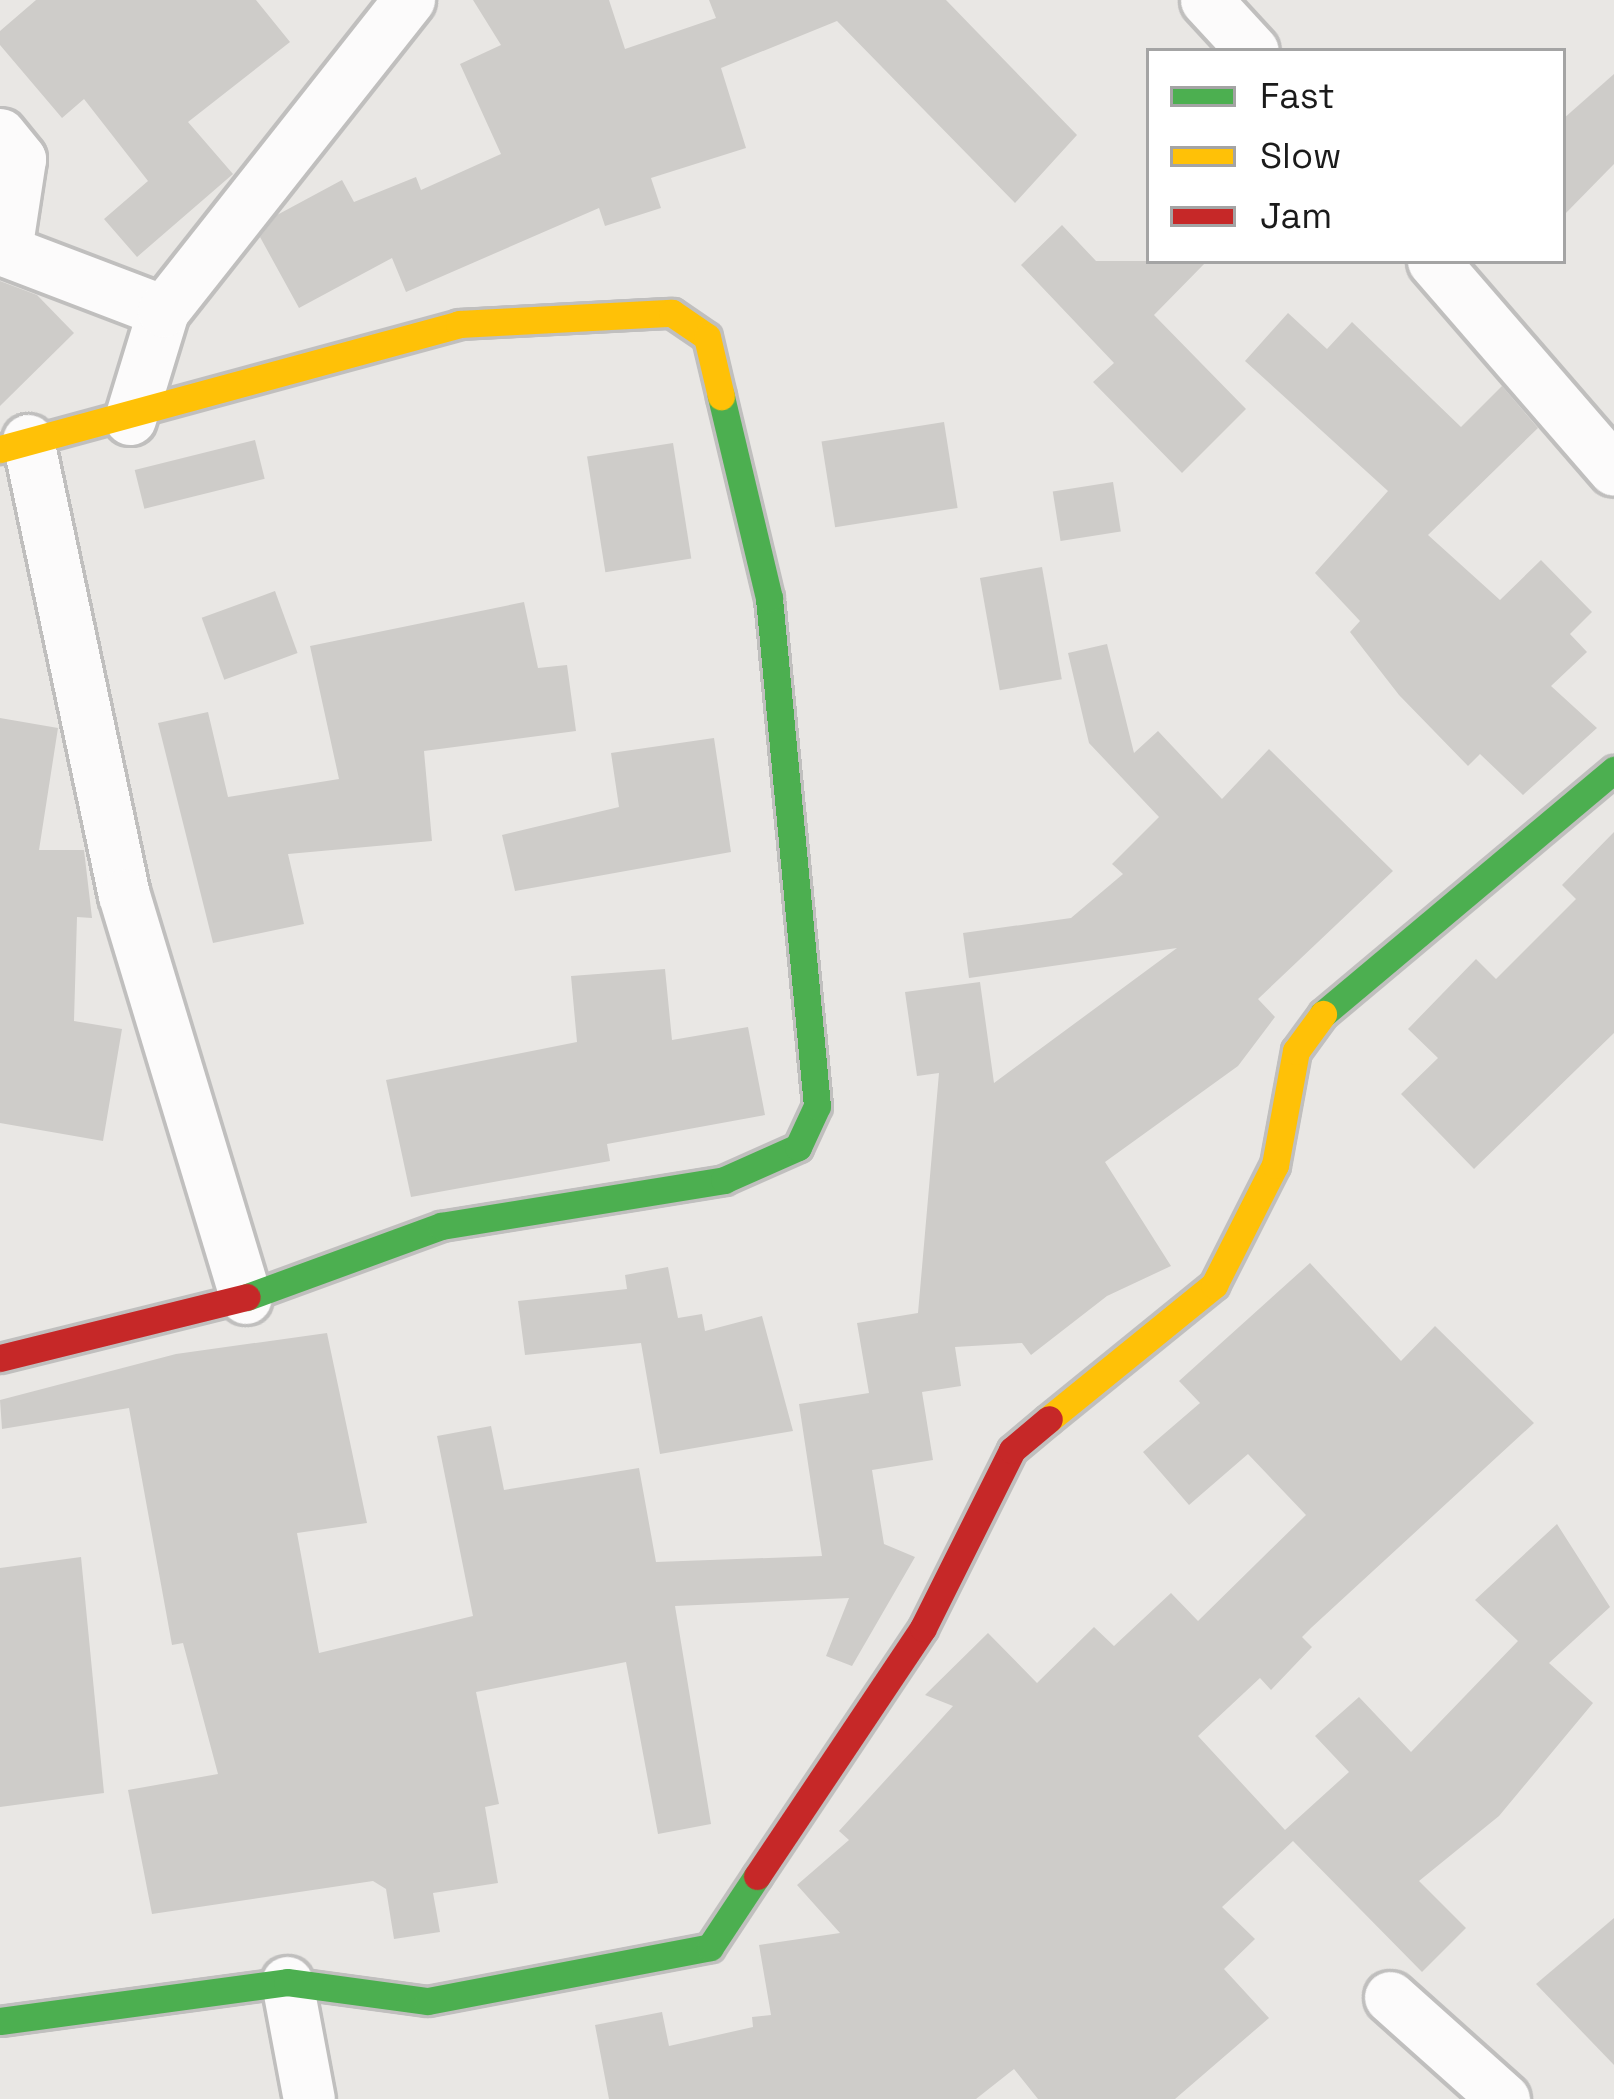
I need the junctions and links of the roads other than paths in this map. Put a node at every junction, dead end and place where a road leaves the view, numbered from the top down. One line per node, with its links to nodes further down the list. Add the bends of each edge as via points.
1 (409, 0): 6 (street)
2 (1206, 0): 3 (street)
3 (1250, 48)
4 (0, 134): 6 (street, via 20,159 6,251)
5 (1436, 264): 9 (street)
6 (163, 310): 7 (street)
7 (130, 419): 8 (street); 11 (street, via 459,323 672,313 706,337 724,380 769,598 816,1053 817,1106 798,1148 724,1180 441,1226)
8 (14, 445): 11 (street, via 124,895)
9 (1614, 470)
10 (1614, 770): 13 (street, via 1343,988 1296,1051 1275,1165 1214,1285 1012,1450 922,1628 710,1947 428,2001)
11 (246, 1298): 12 (street)
12 (0, 1358)
13 (287, 1982): 15 (street); 16 (street)
14 (1390, 1997): 17 (street)
15 (0, 2020)
16 (309, 2099)
17 (1504, 2099)

